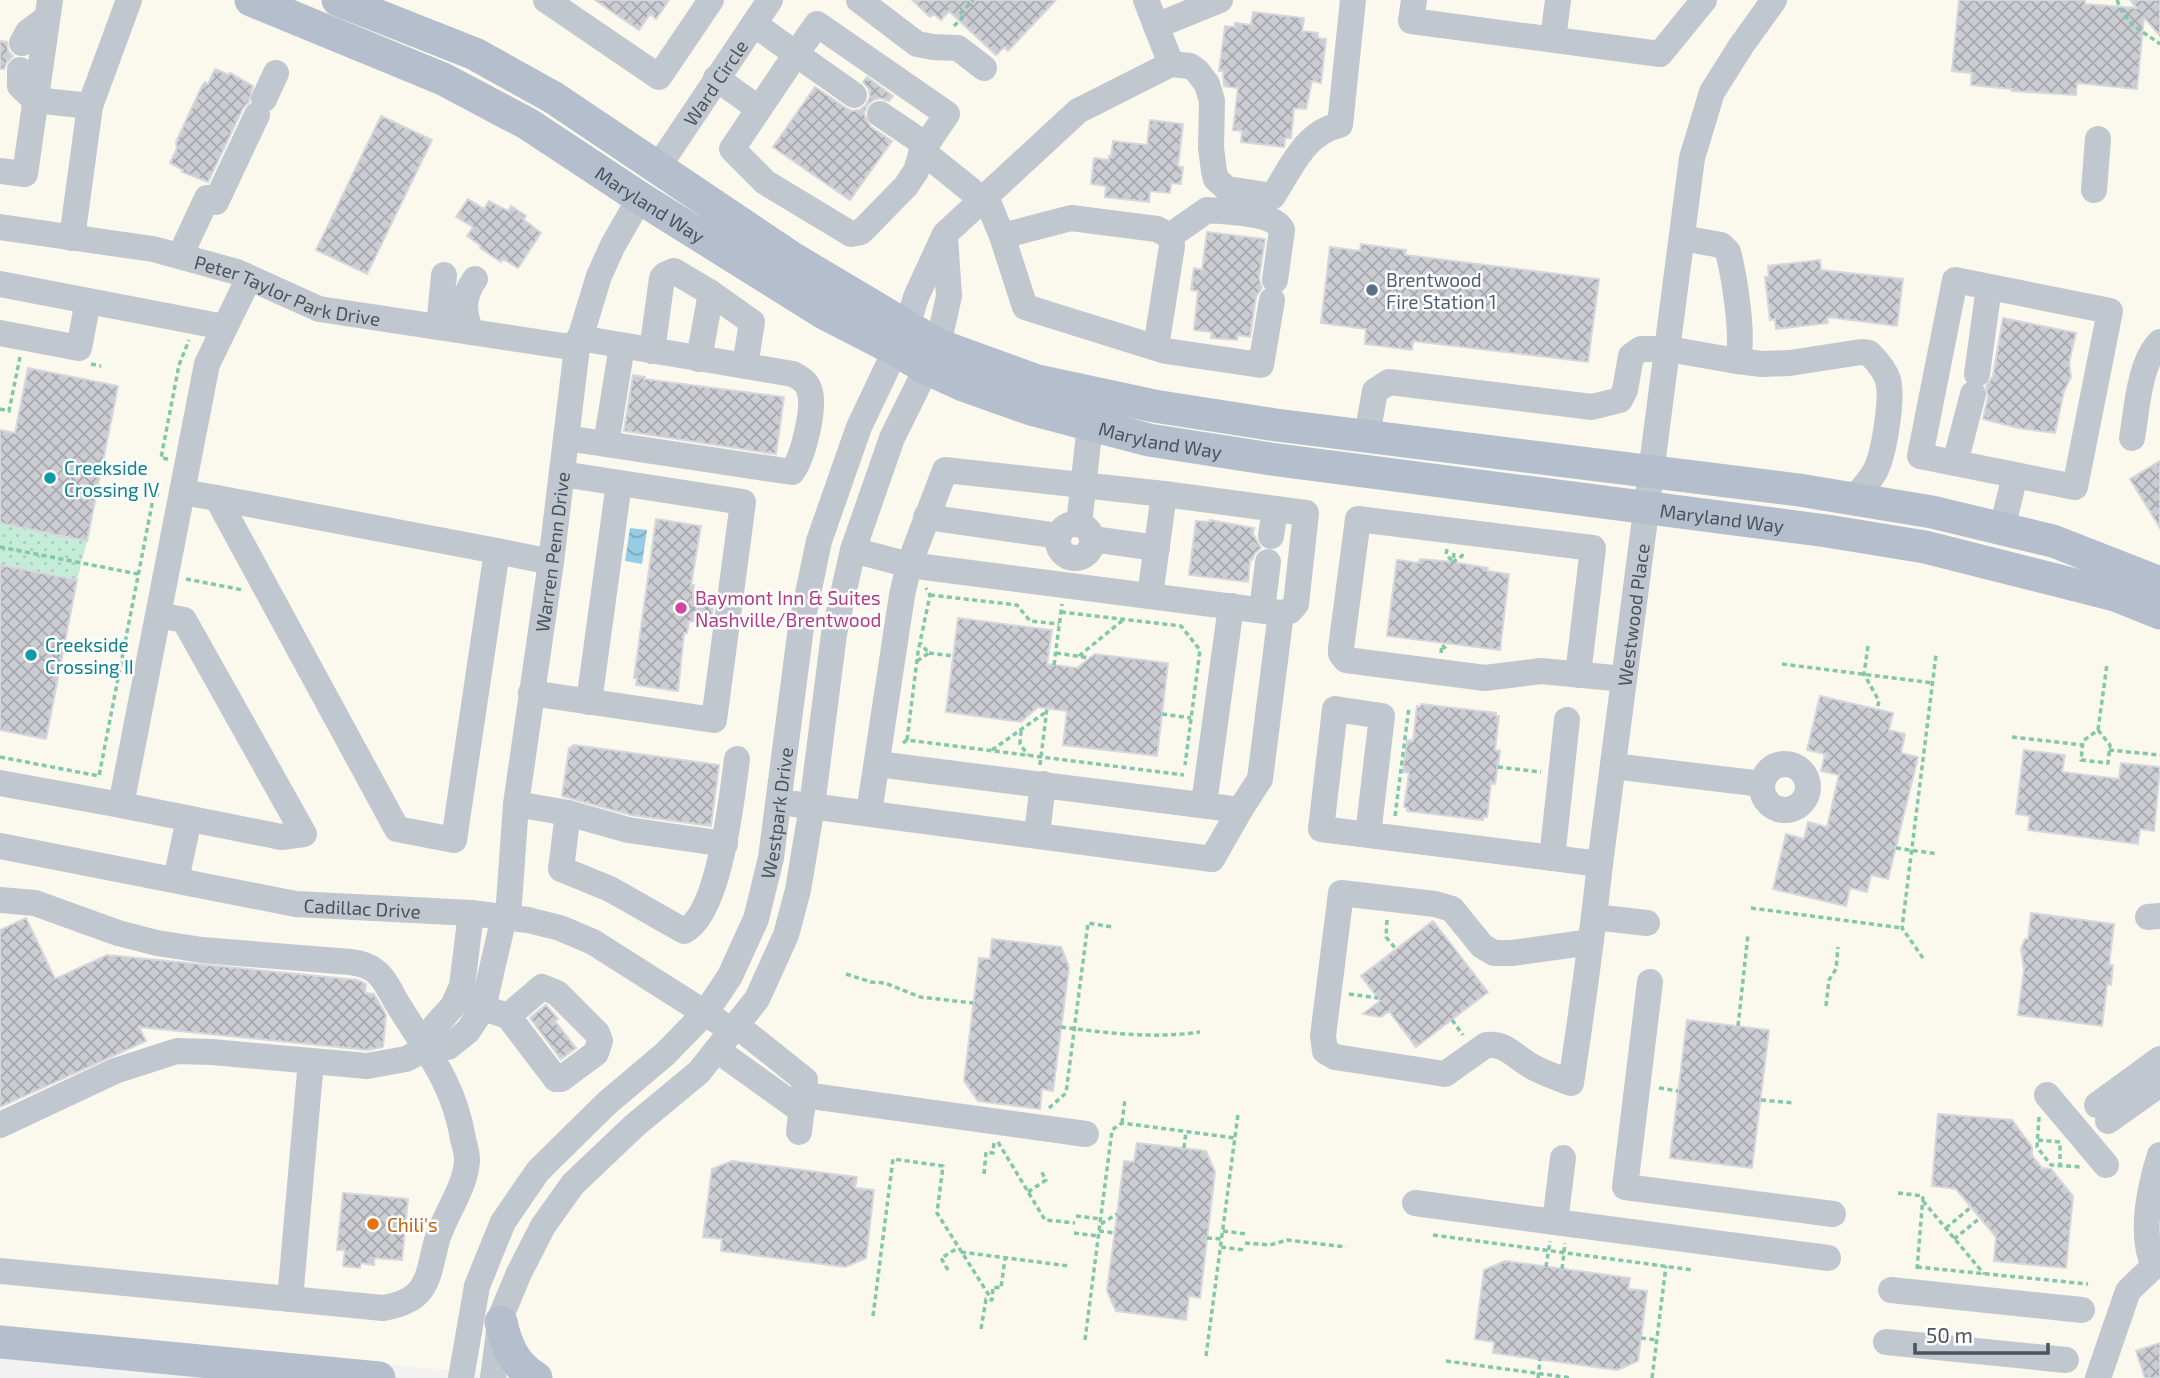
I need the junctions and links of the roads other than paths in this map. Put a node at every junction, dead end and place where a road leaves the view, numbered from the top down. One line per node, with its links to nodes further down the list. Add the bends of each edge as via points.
1 (129, 0): 28 (street)
2 (251, 0): 36 (main road, Maryland Way, via 443,79 528,124)
3 (338, 0): 33 (main road, Maryland Way, via 475,54 554,98)
4 (546, 0): 5 (street, via 659,77)
5 (711, 0)
6 (770, 0): 16 (street, Ward Circle)
7 (859, 0): 22 (street, via 917,44 958,48)
8 (1146, 0): 17 (street)
9 (1220, 0): 17 (street)
10 (1353, 0): 21 (street, via 1340,125 1310,139 1273,196 1221,186 1212,161 1208,84 1190,66)
11 (1414, 0): 18 (street, via 1411,21)
12 (1558, 0): 18 (street)
13 (1704, 0): 18 (street, via 1660,54)
14 (1774, 0): 43 (street, Westwood Place, via 1712,92 1692,158)
15 (48, 9): 19 (street); 27 (street)
16 (754, 24): 20 (street); 25 (street, Ward Circle)
17 (1156, 26): 21 (street)
18 (1553, 39)
19 (22, 43)
20 (796, 54): 26 (street); 29 (street); 32 (street, via 817,24 947,114)
21 (1171, 64): 37 (street, via 1078,111)
22 (984, 68)
23 (20, 70): 27 (street, via 20,86)
24 (276, 73): 44 (street)
25 (716, 78): 29 (street); 33 (street, Ward Circle)
26 (854, 95)
27 (35, 100): 28 (street); 34 (street, via 24,174)
28 (90, 106): 42 (street)
29 (759, 109): 32 (street, via 732,149 765,182 850,234 861,232 906,186)
30 (880, 114): 32 (street)
31 (2098, 139): 35 (street)
32 (924, 148): 37 (street)
33 (658, 167): 36 (main road); 56 (main road, Maryland Way)
34 (0, 171)
35 (2094, 190)
36 (639, 198): 56 (main road, Maryland Way, via 794,296); 58 (street, Warren Penn Drive, via 599,276)
37 (984, 198): 39 (street); 40 (street)
38 (0, 226): 42 (street, Peter Taylor Park Drive)
39 (945, 234): 56 (street, Westpark Drive); 63 (street, Westpark Drive, via 949,296)
40 (1002, 236): 41 (street, via 1071,218 1157,229); 60 (street, via 1025,307)
41 (1170, 236): 60 (street); 60 (street, via 1207,210 1272,219 1282,230 1261,365)
42 (72, 238): 44 (street, Peter Taylor Park Drive)
43 (1682, 238): 61 (street, Westwood Place); 65 (street, via 1721,245 1728,252 1740,336)
44 (180, 256): 46 (street, Peter Taylor Park Drive)
45 (444, 275): 53 (street)
46 (249, 278): 52 (street); 53 (street, Peter Taylor Park Drive, via 319,309)
47 (475, 279): 54 (street, via 464,305)
48 (0, 284): 51 (street)
49 (1989, 287): 74 (street, via 1975,384); 74 (street, via 1955,280 1920,456); 78 (street, via 2110,311 2075,486)
50 (711, 293): 62 (street, via 674,271 665,275); 64 (street); 66 (street, via 752,322)
51 (88, 301): 52 (street); 55 (street, via 79,348)
52 (224, 327): 81 (street, via 203,380)
53 (439, 327): 54 (street, Peter Taylor Park Drive)
54 (471, 332): 58 (street, Peter Taylor Park Drive)
55 (0, 333)
56 (902, 338): 63 (main road, Maryland Way); 116 (street, Westpark Drive, via 859,427 819,541 801,627)
57 (2160, 342): 72 (street, via 2146,367)
58 (578, 343): 59 (street, Peter Taylor Park Drive); 71 (street, Warren Penn Drive)
59 (622, 346): 62 (street, Peter Taylor Park Drive); 73 (street)
60 (1156, 348)
61 (1668, 349): 65 (street); 67 (street, via 1641,349 1631,356); 68 (street, Westwood Place)
62 (652, 351): 64 (street, Peter Taylor Park Drive)
63 (932, 357): 69 (main road, Maryland Way, via 963,385); 70 (main road, Maryland Way, via 1167,408); 92 (street, Westpark Drive, via 892,438)
64 (699, 359): 66 (street, Peter Taylor Park Drive)
65 (1737, 361): 84 (street, via 1790,363 1861,352 1870,353 1877,361 1890,393 1884,438 1874,474)
66 (745, 366): 73 (street, Peter Taylor Park Drive, via 793,374 808,387 808,425 792,471)
67 (1619, 400): 68 (street); 70 (street, via 1592,407 1389,382 1375,391)
68 (1660, 407): 76 (street, Westwood Place)
69 (1090, 425): 75 (main road, Maryland Way, via 1149,440); 80 (street)
70 (1367, 435): 75 (main road); 76 (main road, Maryland Way)
71 (566, 438): 73 (street); 77 (street, Warren Penn Drive)
72 (2132, 438)
73 (606, 444)
74 (1955, 463): 78 (street)
75 (1332, 467): 85 (main road, Maryland Way)
76 (1651, 472): 84 (main road, Maryland Way); 85 (street, Westwood Place)
77 (562, 474): 79 (street); 94 (street, Warren Penn Drive)
78 (2015, 475): 88 (street)
79 (619, 483): 108 (street); 108 (street, via 743,502 723,652 713,720)
80 (1083, 485): 82 (street); 87 (street, via 945,470); 90 (street)
81 (175, 494): 83 (street); 104 (street)
82 (1164, 494): 86 (street); 91 (street)
83 (217, 498): 93 (street); 93 (street, via 397,829 454,840)
84 (1853, 499): 88 (main road, Maryland Way)
85 (1647, 506): 96 (main road, Maryland Way, via 1925,547); 106 (street, Westwood Place)
86 (1275, 509): 89 (street); 102 (street, via 1306,513 1296,604 1290,611)
87 (926, 517): 90 (street); 97 (street)
88 (2002, 529): 96 (main road); 98 (main road, Maryland Way, via 2053,541)
89 (1271, 536)
90 (1076, 539): 91 (street); 99 (street)
91 (1157, 548): 100 (street)
92 (853, 550): 97 (street); 120 (street, Westpark Drive, via 834,634)
93 (497, 551): 94 (street)
94 (551, 562): 107 (street, Warren Penn Drive)
95 (1268, 562): 102 (street)
96 (1994, 564): 103 (main road, Maryland Way, via 2115,595)
97 (909, 565): 99 (street); 111 (street)
98 (2160, 583)
99 (1068, 585): 100 (street)
100 (1150, 596): 101 (street)
101 (1231, 606): 102 (street); 118 (street)
102 (1272, 612): 121 (street, via 1259,779)
103 (2160, 613)
104 (158, 615): 119 (street); 124 (street, via 184,620 304,834 281,838)
105 (1578, 675): 105 (street, via 1541,671 1485,678 1343,658 1358,519 1593,548); 106 (street)
106 (1624, 679): 112 (street, Westwood Place)
107 (531, 694): 108 (street); 117 (street, Warren Penn Drive)
108 (589, 702)
109 (1567, 720): 131 (street)
110 (737, 759): 128 (street)
111 (877, 764): 113 (street); 123 (street)
112 (1613, 766): 115 (street); 132 (street, Westwood Place)
113 (1041, 775): 118 (street); 125 (street)
114 (0, 783): 119 (street)
115 (1762, 784)
116 (779, 802): 120 (street); 127 (street, Westpark Drive)
117 (516, 804): 122 (street); 136 (street, Warren Penn Drive)
118 (1204, 804): 121 (street)
119 (121, 806): 124 (street)
120 (812, 806): 123 (street); 129 (street, Westpark Drive)
121 (1240, 810): 125 (street, via 1212,859)
122 (568, 813): 128 (street, via 628,830); 128 (street, via 561,869 610,889 684,931 698,919)
123 (869, 813): 125 (street)
124 (189, 819): 133 (street)
125 (1037, 834)
126 (1380, 836): 126 (street, via 1321,829 1335,709 1382,716); 131 (street)
127 (773, 840): 129 (street); 142 (street, Westpark Drive, via 757,919 730,976)
128 (725, 844)
129 (806, 845): 143 (street, Westpark Drive, via 786,935 757,999)
130 (0, 846): 133 (street, Cadillac Drive)
131 (1552, 858): 132 (street)
132 (1600, 864): 138 (street, Westwood Place)
133 (176, 880): 135 (street, Cadillac Drive, via 296,904)
134 (0, 900): 144 (street, via 34,903 157,943 363,964 380,975)
135 (471, 913): 136 (street, Cadillac Drive); 140 (street)
136 (506, 917): 141 (street, Warren Penn Drive); 142 (street, Cadillac Drive, via 585,938)
137 (1647, 923): 138 (street)
138 (1593, 929): 138 (street, Westwood Place, via 1571,1083 1532,1068 1493,1044 1446,1074 1335,1057 1325,1051 1341,893 1452,909 1482,946 1494,953 1512,953)
139 (1650, 982): 155 (street, via 1625,1187)
140 (460, 993): 141 (street); 144 (street, via 435,1027)
141 (496, 1012): 144 (street, via 447,1047)
142 (706, 1012): 143 (street, Cadillac Drive); 168 (street, Westpark Drive, via 538,1171 503,1222 477,1286)
143 (728, 1035): 150 (street, Cadillac Drive, via 803,1105); 163 (street, Westpark Drive, via 699,1072 573,1184 543,1226)
144 (427, 1048): 146 (street, via 406,1059 367,1066); 161 (street, via 458,1110 467,1159 436,1243 429,1279 409,1299 383,1308)
145 (2160, 1059): 147 (street, via 2102,1113)
146 (312, 1062): 149 (street, via 177,1051 115,1072); 161 (street)
147 (2160, 1084)
148 (2043, 1103): 153 (street)
149 (0, 1125)
150 (1086, 1134)
151 (2160, 1155): 158 (street, via 2147,1239)
152 (1563, 1158): 156 (street)
153 (2096, 1166)
154 (1415, 1203): 156 (street)
155 (1833, 1214)
156 (1555, 1222): 157 (street)
157 (1828, 1258)
158 (2157, 1268): 171 (street, via 2128,1291)
159 (0, 1271): 161 (street)
160 (1907, 1283): 162 (street)
161 (290, 1299)
162 (2082, 1310)
163 (500, 1322): 169 (street, Westpark Drive); 170 (main road, via 515,1360)
164 (0, 1342): 167 (main road)
165 (1886, 1342): 166 (street)
166 (2066, 1360)
167 (380, 1378)
168 (461, 1378)
169 (492, 1378)
170 (536, 1378)
171 (2098, 1378)

